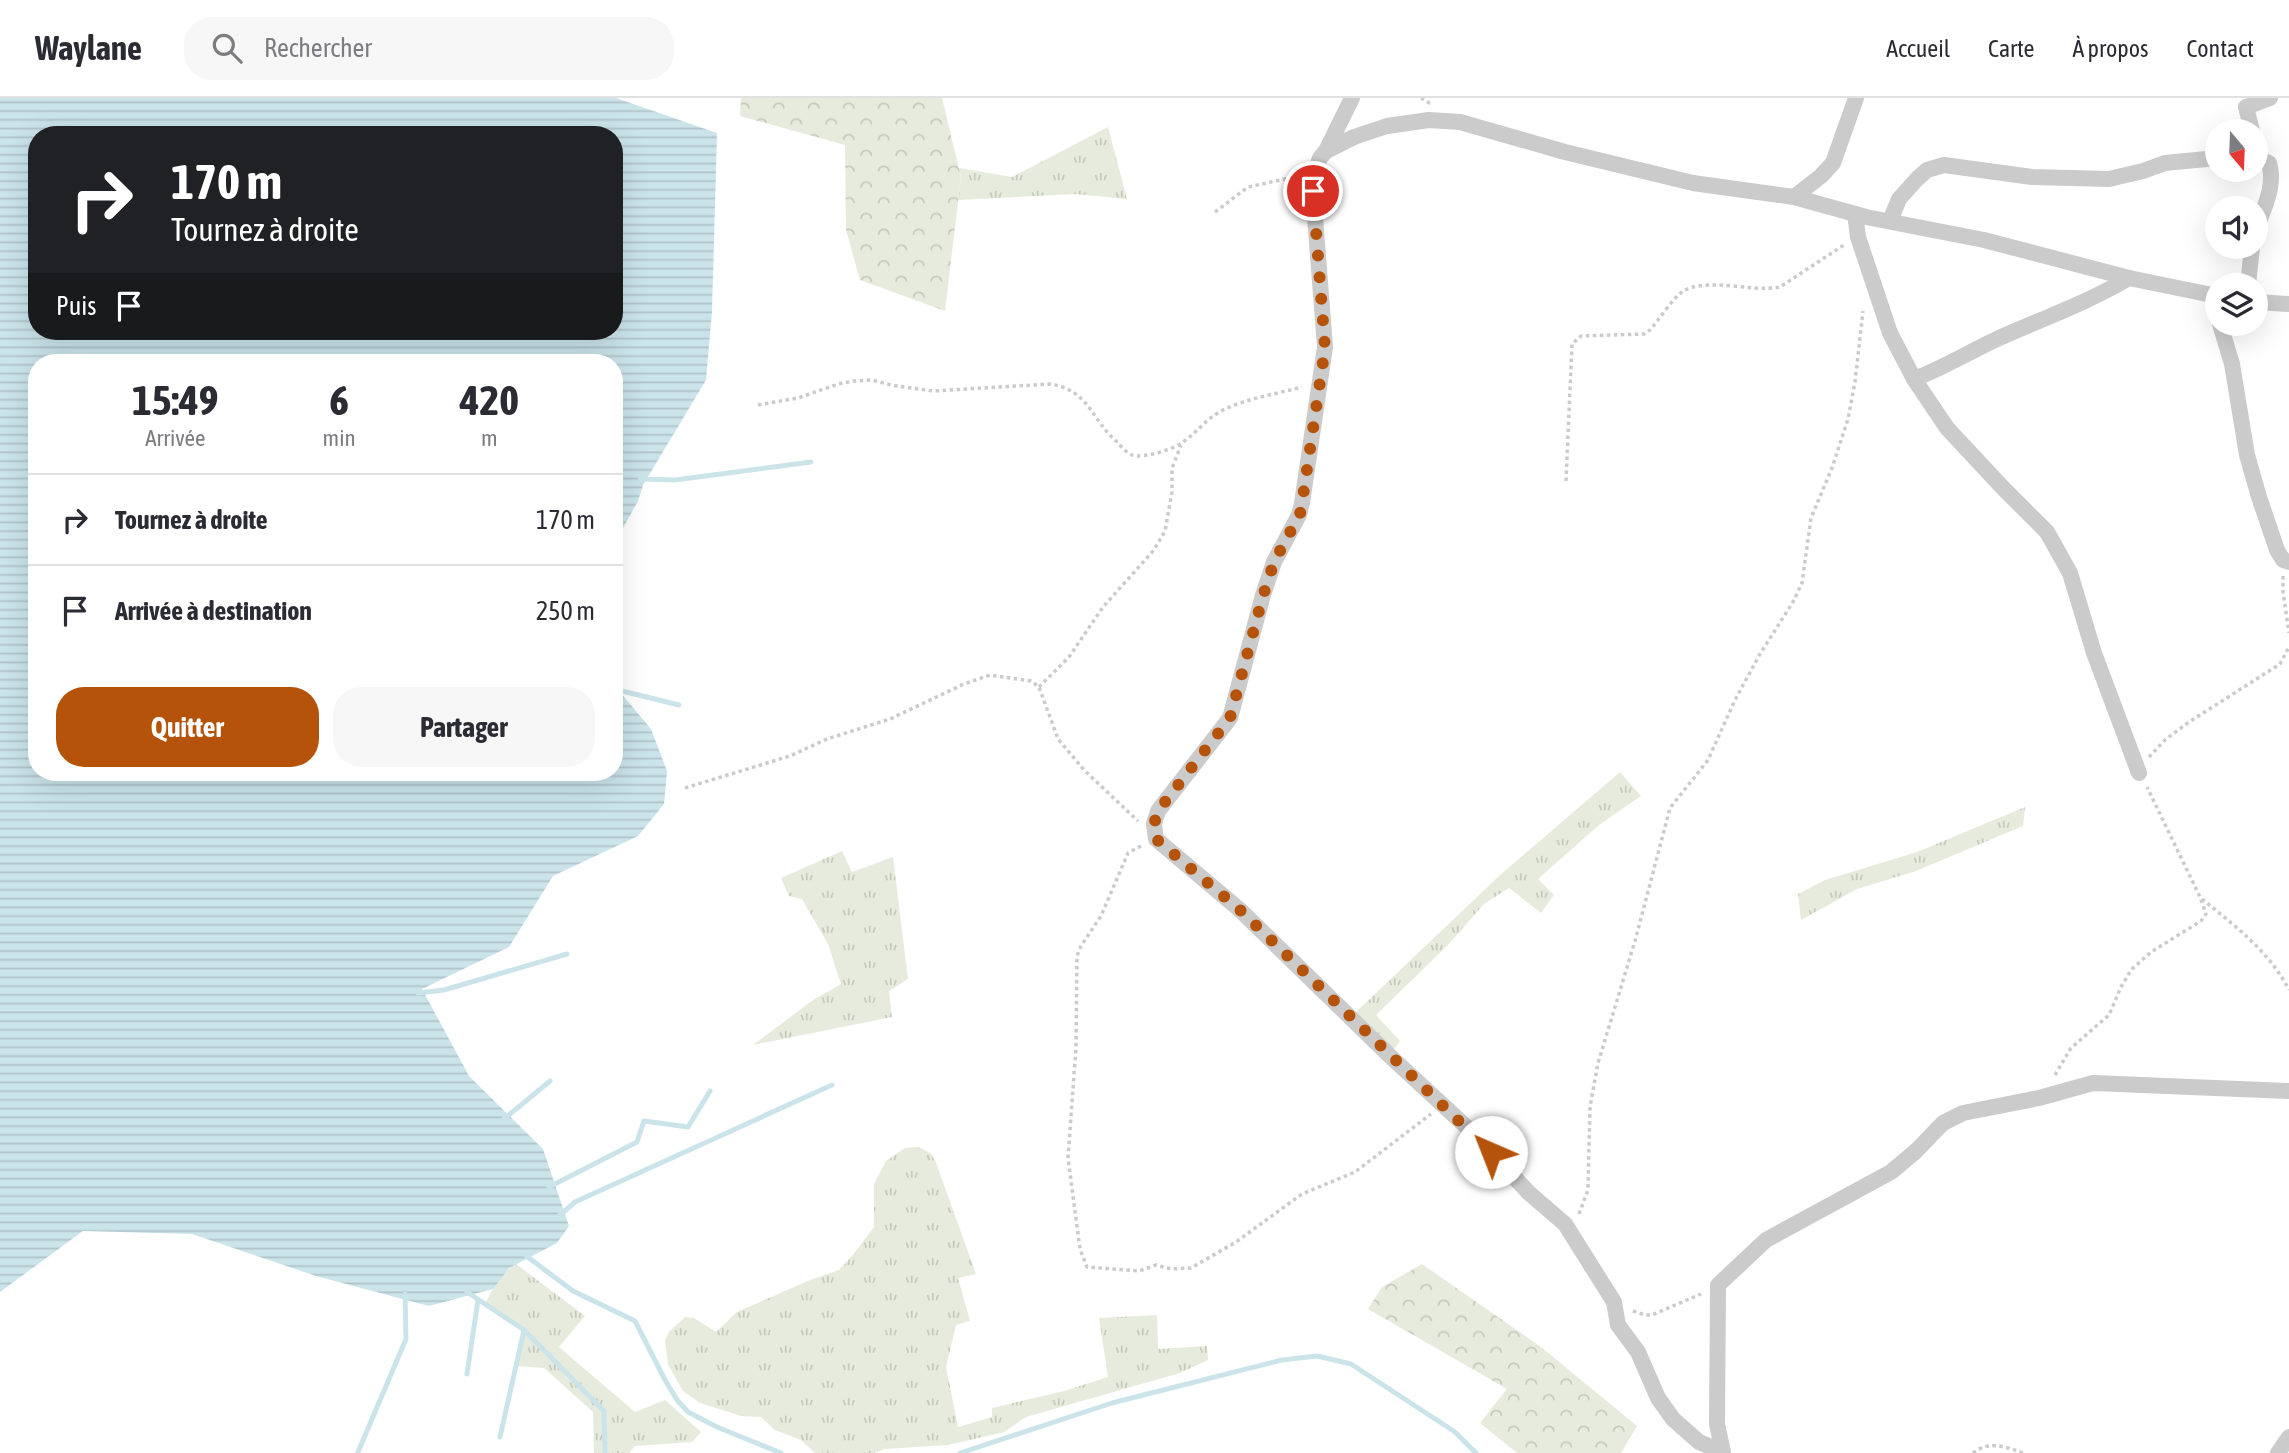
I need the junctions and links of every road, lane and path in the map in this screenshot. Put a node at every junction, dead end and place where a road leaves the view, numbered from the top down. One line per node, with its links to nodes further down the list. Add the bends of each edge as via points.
1 (1352, 98): 6 (street)
2 (1856, 98): 11 (street, via 1833,163)
3 (2270, 98): 4 (street)
4 (2244, 102): 5 (street)
5 (2249, 119)
6 (1326, 152): 8 (street); 11 (street, via 1354,136 1387,126 1429,120 1460,122 1693,183)
7 (2205, 159): 14 (street, via 2165,163 2109,178 2032,177 1944,165 1917,179 1899,199)
8 (1315, 172): 12 (path, via 1248,187); 23 (street, via 1325,348)
9 (2281, 172): 10 (street)
10 (2268, 196)
11 (1794, 197): 13 (street)
12 (1214, 212)
13 (1856, 214): 14 (street); 15 (street)
14 (1889, 221): 16 (street)
15 (1858, 237): 22 (street, via 1890,333); 26 (path, via 1780,287 1695,287 1681,292 1644,334 1581,336 1572,344)
16 (2129, 278): 17 (street); 22 (street)
17 (2205, 298)
18 (2268, 303): 19 (street)
19 (2289, 304)
20 (1864, 315): 39 (path, via 1848,419 1811,518 1802,583 1735,700 1708,760 1670,808 1598,1063 1590,1107 1588,1190)
21 (2224, 336): 27 (street, via 2253,477 2277,550)
22 (1914, 379): 31 (street, via 1947,428 2039,522 2058,550)
23 (1321, 382): 25 (path, via 1227,408 1208,418); 33 (street, via 1300,514 1274,562 1230,718 1158,811)
24 (758, 405): 25 (path, via 854,381 933,391 1050,384 1065,386 1076,394 1109,435 1134,456)
25 (1182, 443): 30 (path, via 1172,468 1165,531 1154,550)
26 (1566, 481)
27 (2286, 561): 28 (path, via 2283,592)
28 (2289, 633)
29 (2289, 647): 31 (path, via 2280,664 2165,740)
30 (1039, 687): 32 (path, via 1031,681 990,675 890,719); 33 (path, via 1058,739)
31 (2139, 774): 34 (path)
32 (685, 788)
33 (1156, 839): 38 (street, via 1240,910); 38 (path, via 1128,853 1101,916 1077,956 1068,1158 1080,1249 1087,1267 1191,1268 1302,1194 1355,1172)
34 (2200, 897): 35 (path, via 2258,948 2281,973); 37 (path, via 2206,914 2201,921 2131,970 2109,1015 2071,1048)
35 (2289, 990)
36 (2289, 1091): 37 (street, via 2093,1083)
37 (2039, 1098): 40 (street, via 1962,1113 1942,1123 1891,1172 1766,1240)
38 (1443, 1104): 39 (street)
39 (1572, 1232): 41 (street)
40 (1718, 1285): 41 (path, via 1652,1315); 41 (street, via 1717,1424 1723,1452 1699,1443 1673,1419 1658,1398 1638,1352 1618,1325)
41 (1614, 1302)
42 (2289, 1437): 45 (street)
43 (1973, 1453): 44 (path, via 1993,1445)
44 (2023, 1453)
45 (2278, 1453)

